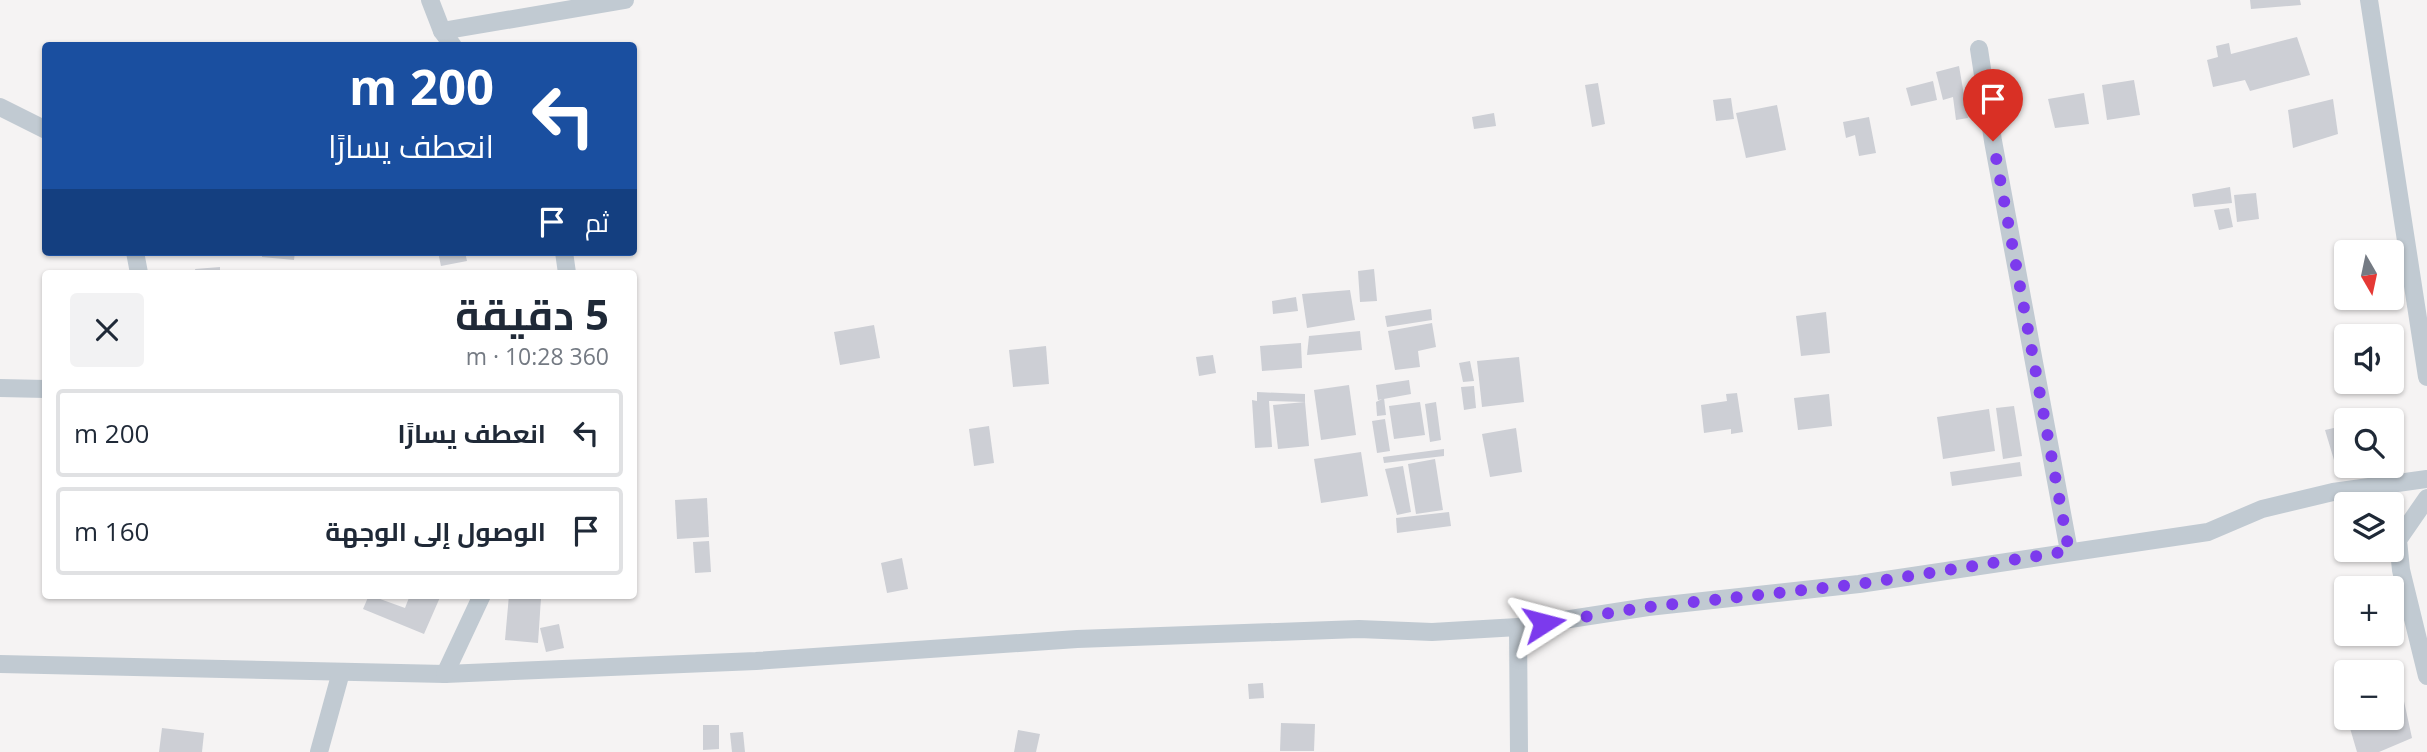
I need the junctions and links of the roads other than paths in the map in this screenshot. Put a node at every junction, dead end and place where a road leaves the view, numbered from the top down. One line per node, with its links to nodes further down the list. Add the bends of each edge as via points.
1 (429, 0): 4 (street)
2 (625, 0): 4 (street)
3 (2369, 0): 8 (street)
4 (447, 38)
5 (1979, 49): 13 (street)
6 (0, 107): 7 (street)
7 (42, 128)
8 (2427, 377)
9 (0, 388): 10 (street)
10 (42, 389)
11 (2427, 479): 13 (street, via 2333,492 2262,509 2208,532)
12 (2427, 498): 19 (street, via 2398,540)
13 (2069, 551): 15 (street, via 1859,584 1648,607)
14 (480, 599): 18 (street)
15 (1518, 627): 18 (street, via 1077,639 756,661); 21 (street)
16 (0, 664): 17 (street)
17 (341, 672): 18 (street); 20 (street)
18 (445, 674)
19 (2427, 677)
20 (319, 752)
21 (1519, 752)

